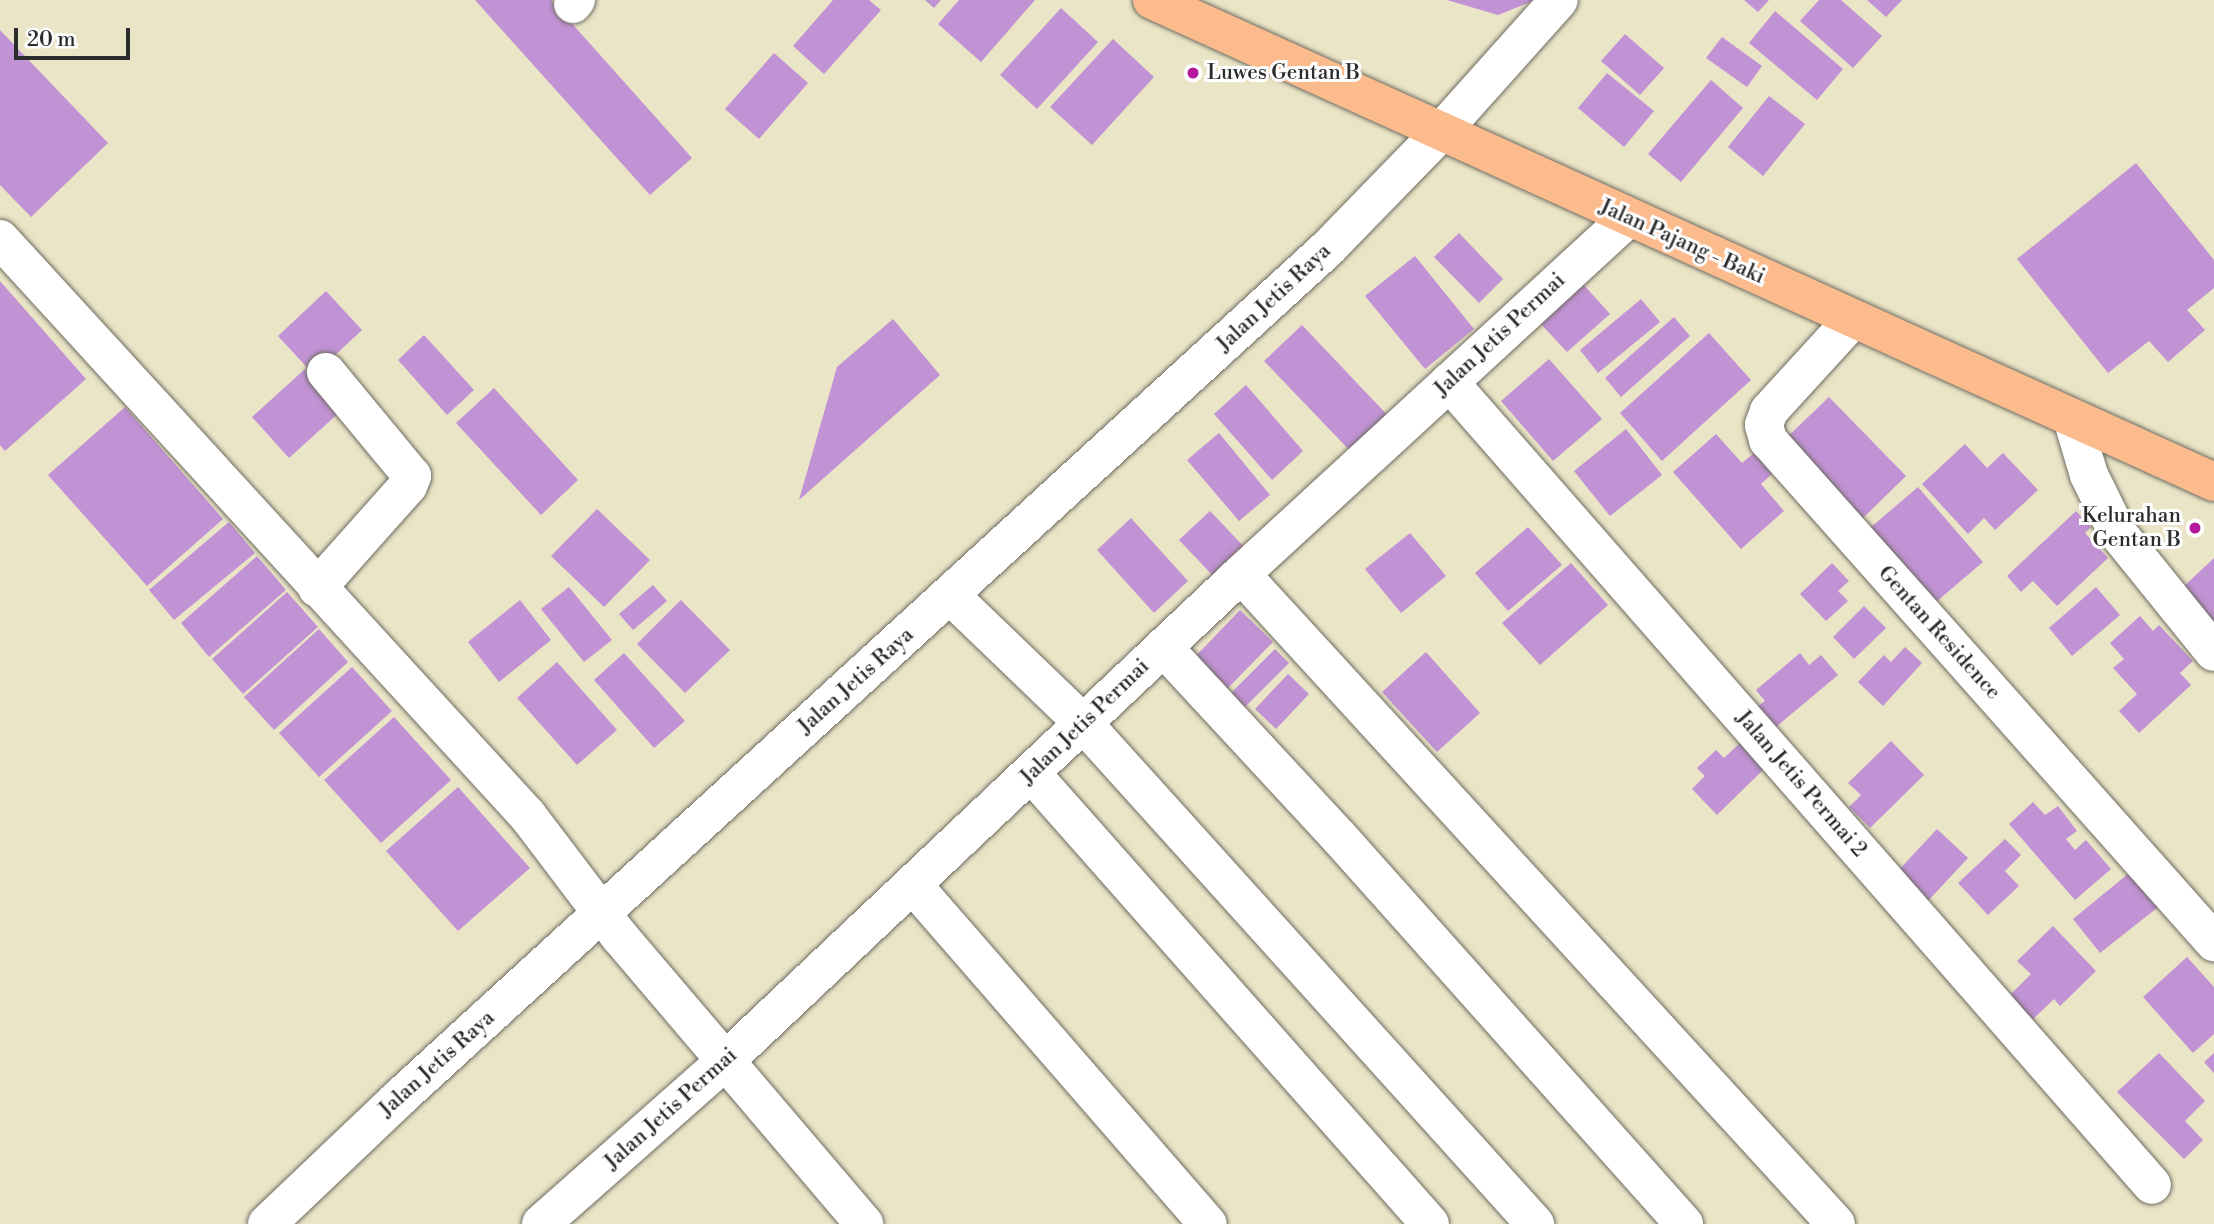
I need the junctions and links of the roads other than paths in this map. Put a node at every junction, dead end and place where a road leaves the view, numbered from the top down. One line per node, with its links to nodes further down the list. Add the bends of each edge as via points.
1 (1559, 0): 3 (street, Jalan Jetis Raya)
2 (1159, 2): 3 (main road, Jalan Pajang - Baki)
3 (1440, 133): 4 (main road, Jalan Pajang - Baki); 13 (street, Jalan Jetis Raya, via 1328,248)
4 (1628, 218): 6 (main road, Jalan Pajang - Baki); 8 (street, Jalan Jetis Permai)
5 (0, 239): 12 (street)
6 (1853, 319): 9 (main road, Jalan Pajang - Baki); 20 (street, Gentan Residence, via 1769,411 1764,425 1768,440)
7 (326, 372): 12 (street, via 412,476)
8 (1449, 382): 11 (street, Jalan Jetis Permai); 22 (street, Jalan Jetis Permai 2)
9 (2072, 418): 10 (main road, Jalan Pajang - Baki); 15 (street, via 2089,475 2117,532)
10 (2214, 482)
11 (1241, 574): 14 (street, Jalan Jetis Permai); 30 (street)
12 (317, 588): 19 (street, via 482,764)
13 (951, 596): 16 (street); 19 (street, Jalan Jetis Raya)
14 (1163, 647): 16 (street, Jalan Jetis Permai); 29 (street)
15 (2214, 652)
16 (1083, 723): 17 (street, Jalan Jetis Permai); 28 (street)
17 (1031, 773): 18 (street, Jalan Jetis Permai); 27 (street)
18 (913, 885): 21 (street, Jalan Jetis Permai); 26 (street)
19 (604, 914): 21 (street); 23 (street, Jalan Jetis Raya)
20 (2214, 942)
21 (725, 1060): 24 (street, Jalan Jetis Permai); 25 (street)
22 (2152, 1185)
23 (267, 1224)
24 (541, 1224)
25 (864, 1224)
26 (1208, 1224)
27 (1430, 1224)
28 (1535, 1224)
29 (1684, 1224)
30 (1836, 1224)

